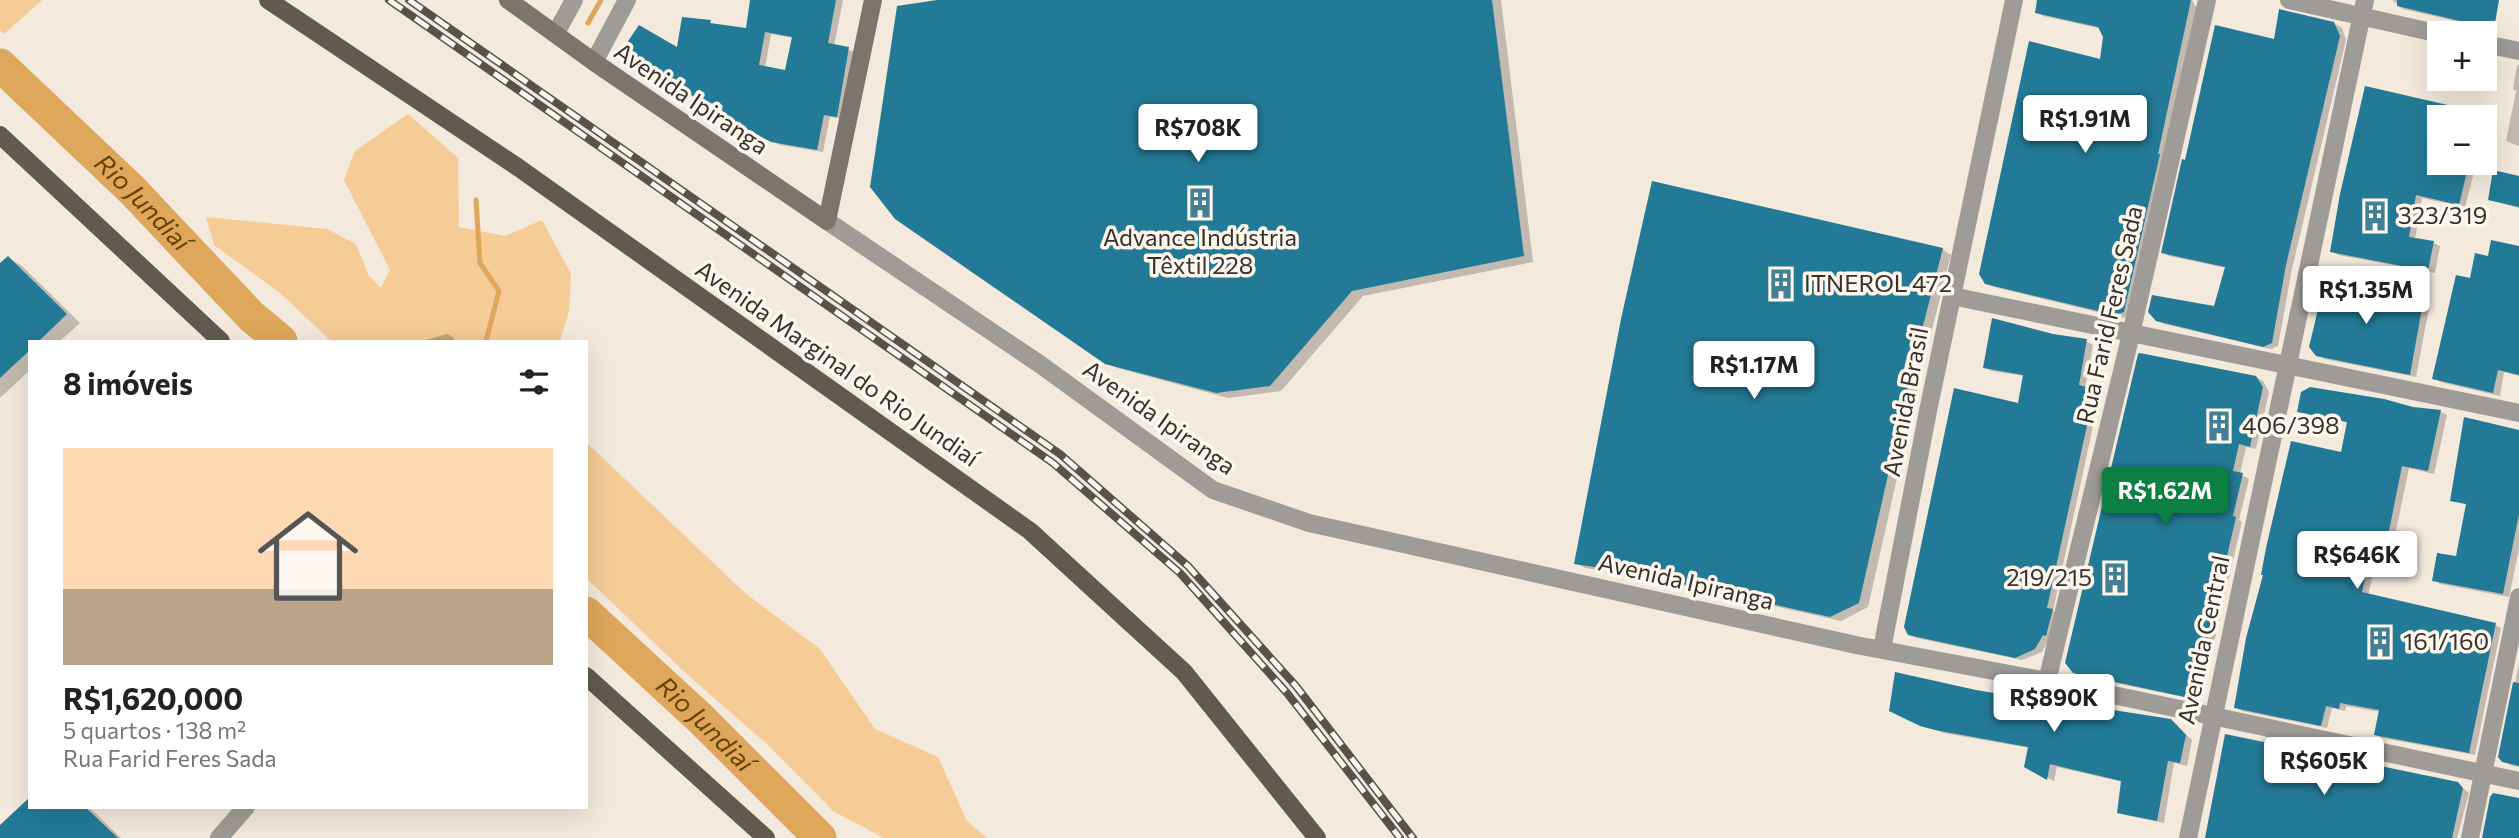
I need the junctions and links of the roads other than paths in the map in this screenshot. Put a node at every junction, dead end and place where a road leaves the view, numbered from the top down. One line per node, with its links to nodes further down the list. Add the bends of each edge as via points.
1 (268, 0): 32 (main road, Avenida Marginal do Rio Jundiaí, via 519,168 1030,531 1184,672)
2 (508, 0): 11 (main road, Avenida Ipiranga)
3 (574, 0): 11 (street)
4 (627, 0): 14 (street)
5 (873, 0): 16 (main road)
6 (2014, 0): 17 (street, Avenida Brasil)
7 (2207, 0): 18 (street, Rua Farid Feres Sada)
8 (2289, 0): 9 (street)
9 (2363, 9): 10 (street); 20 (street, Avenida Central)
10 (2427, 30)
11 (560, 36): 14 (main road, Avenida Ipiranga)
12 (2497, 46): 13 (street)
13 (2519, 51)
14 (591, 60): 16 (main road, Avenida Ipiranga)
15 (0, 135): 19 (main road)
16 (827, 221): 23 (street, Avenida Ipiranga, via 1041,365 1213,490 1309,523)
17 (1952, 296): 18 (street); 23 (street, Avenida Brasil)
18 (2131, 334): 20 (street); 25 (street, Rua Farid Feres Sada)
19 (220, 340)
20 (2286, 363): 21 (street); 26 (street, Avenida Central)
21 (2519, 413)
22 (2519, 597): 27 (street)
23 (1882, 649): 25 (street, Avenida Ipiranga)
24 (588, 678): 31 (main road)
25 (2047, 681): 26 (street, Avenida Ipiranga)
26 (2213, 716): 27 (street, Avenida Ipiranga); 33 (street, Avenida Central)
27 (2483, 774): 28 (street, Avenida Ipiranga); 34 (street)
28 (2519, 781)
29 (244, 809): 30 (street)
30 (219, 838)
31 (766, 838)
32 (1317, 838)
33 (2188, 838)
34 (2470, 838)

